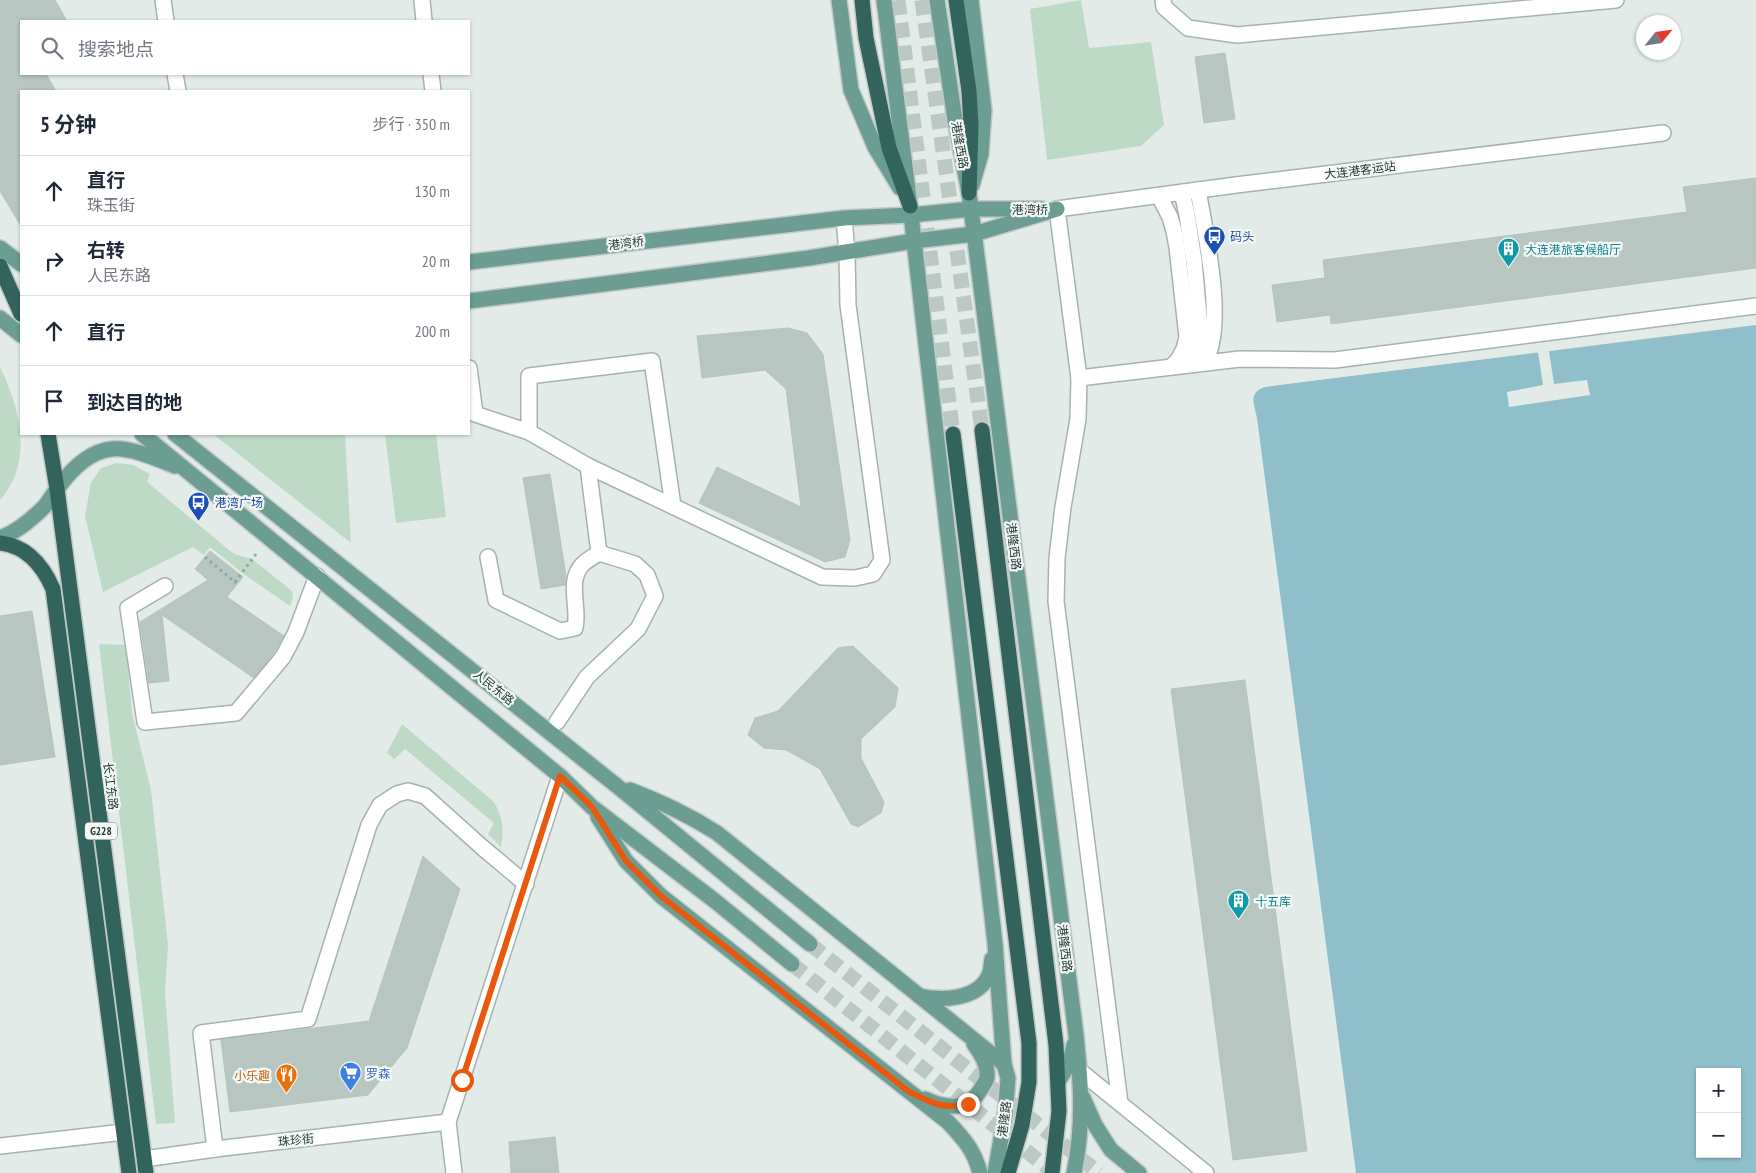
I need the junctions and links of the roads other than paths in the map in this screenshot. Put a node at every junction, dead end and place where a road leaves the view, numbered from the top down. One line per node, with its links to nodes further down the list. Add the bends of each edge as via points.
1 (163, 0): 11 (street)
2 (422, 0): 12 (street)
3 (839, 0): 24 (main road, via 851,90 875,147)
4 (862, 0): 24 (highway, via 866,38 889,148)
5 (884, 0): 24 (main road)
6 (937, 0): 20 (main road, 港隆西路)
7 (956, 0): 20 (highway, via 969,91)
8 (971, 0): 20 (main road, via 984,110 981,154)
9 (1163, 0): 10 (street, via 1164,7 1188,28 1237,35)
10 (1616, 0)
11 (166, 20)
12 (424, 20)
13 (175, 75): 15 (street)
14 (431, 75): 16 (street)
15 (178, 90)
16 (433, 90)
17 (1663, 133): 18 (street, 大连港客运站)
18 (1198, 190): 19 (street, 大连港客运站); 39 (street, via 1215,323)
19 (1182, 192): 21 (street, 大连港客运站); 40 (street, via 1200,329 1197,346)
20 (969, 193): 22 (main road, 港隆西路)
21 (1159, 196): 23 (street, 大连港客运站); 41 (street, via 1174,231 1187,337 1184,349)
22 (971, 209): 23 (main road, 港湾桥); 24 (main road, 港湾桥); 26 (main road, 港隆西路)
23 (1057, 209): 26 (main road, 港湾桥); 43 (street)
24 (911, 210): 25 (main road, 港湾桥); 27 (main road)
25 (844, 218): 29 (street); 30 (main road, 港湾桥)
26 (974, 234): 27 (main road, 港湾桥); 69 (main road, 港隆西路)
27 (914, 241): 29 (main road, 港湾桥); 65 (main road)
28 (0, 248): 31 (main road)
29 (848, 252): 34 (main road, 港湾桥); 53 (street, via 848,305 882,560 873,574 855,578 822,577)
30 (470, 262)
31 (20, 263)
32 (0, 266): 36 (highway)
33 (0, 290): 36 (main road)
34 (470, 301)
35 (1756, 306): 39 (street, via 1335,360 1240,359)
36 (20, 309)
37 (0, 318): 38 (main road)
38 (20, 334)
39 (1204, 363): 40 (street)
40 (1186, 365): 41 (street)
41 (1171, 367): 43 (street)
42 (470, 376): 45 (street, via 475,414)
43 (1079, 378): 76 (street, via 1078,419 1057,558 1056,602)
44 (982, 430): 73 (highway)
45 (529, 432): 50 (street); 53 (street, via 528,376 652,361)
46 (953, 434): 86 (highway, via 1028,1043 1029,1082 1022,1125)
47 (48, 435): 52 (highway, 长江东路 / G228)
48 (143, 435): 51 (main road)
49 (176, 435): 62 (main road, 人民东路)
50 (588, 466): 53 (street); 56 (street)
51 (188, 471): 52 (main road, via 136,452 112,449 94,454 74,468); 58 (main road)
52 (57, 489): 54 (main road, via 28,522); 81 (highway, 长江东路 / G228)
53 (673, 506)
54 (0, 538)
55 (0, 543): 78 (highway, G228, via 36,560 53,589)
56 (599, 553): 57 (street, via 581,565 574,585 578,619 575,628 560,630 496,600); 60 (street, via 635,564 647,575 655,596 638,629 586,677)
57 (488, 557)
58 (317, 576): 59 (street, via 283,657 236,713 145,722 128,608); 61 (main road)
59 (165, 586)
60 (557, 722)
61 (560, 776): 63 (main road); 64 (street)
62 (617, 786): 66 (main road, 人民东路); 68 (main road, via 666,804 717,833)
63 (592, 807): 67 (main road); 74 (main road, via 626,861 661,896)
64 (526, 884): 77 (street); 80 (street, via 425,796 408,791 380,805 369,825 308,1020 201,1033)
65 (995, 943): 68 (main road, via 989,975 978,989 948,999); 71 (main road)
66 (810, 944)
67 (792, 964)
68 (918, 996): 70 (main road)
69 (1076, 1035): 72 (main road, 港隆西路); 73 (main road, via 1070,1062)
70 (969, 1037): 71 (main road); 74 (main road, via 984,1058 987,1077 980,1092 968,1104 940,1105)
71 (1004, 1064): 85 (main road, 港隆路, via 1008,1078)
72 (1080, 1071): 75 (main road, 港隆西路); 76 (street)
73 (1058, 1080): 87 (highway, via 1059,1111)
74 (908, 1091): 84 (main road, via 948,1122 965,1140 976,1158)
75 (1082, 1094): 88 (main road); 89 (main road, via 1095,1125 1111,1150)
76 (1120, 1103): 90 (street)
77 (448, 1122): 80 (street, 珠珍街); 83 (street)
78 (124, 1132): 79 (street); 82 (highway, G228)
79 (0, 1146)
80 (215, 1149): 81 (street, 珠珍街)
81 (145, 1166)
82 (129, 1173)
83 (454, 1173)
84 (980, 1173)
85 (995, 1173)
86 (1008, 1173)
87 (1052, 1173)
88 (1074, 1173)
89 (1139, 1173)
90 (1206, 1173)

